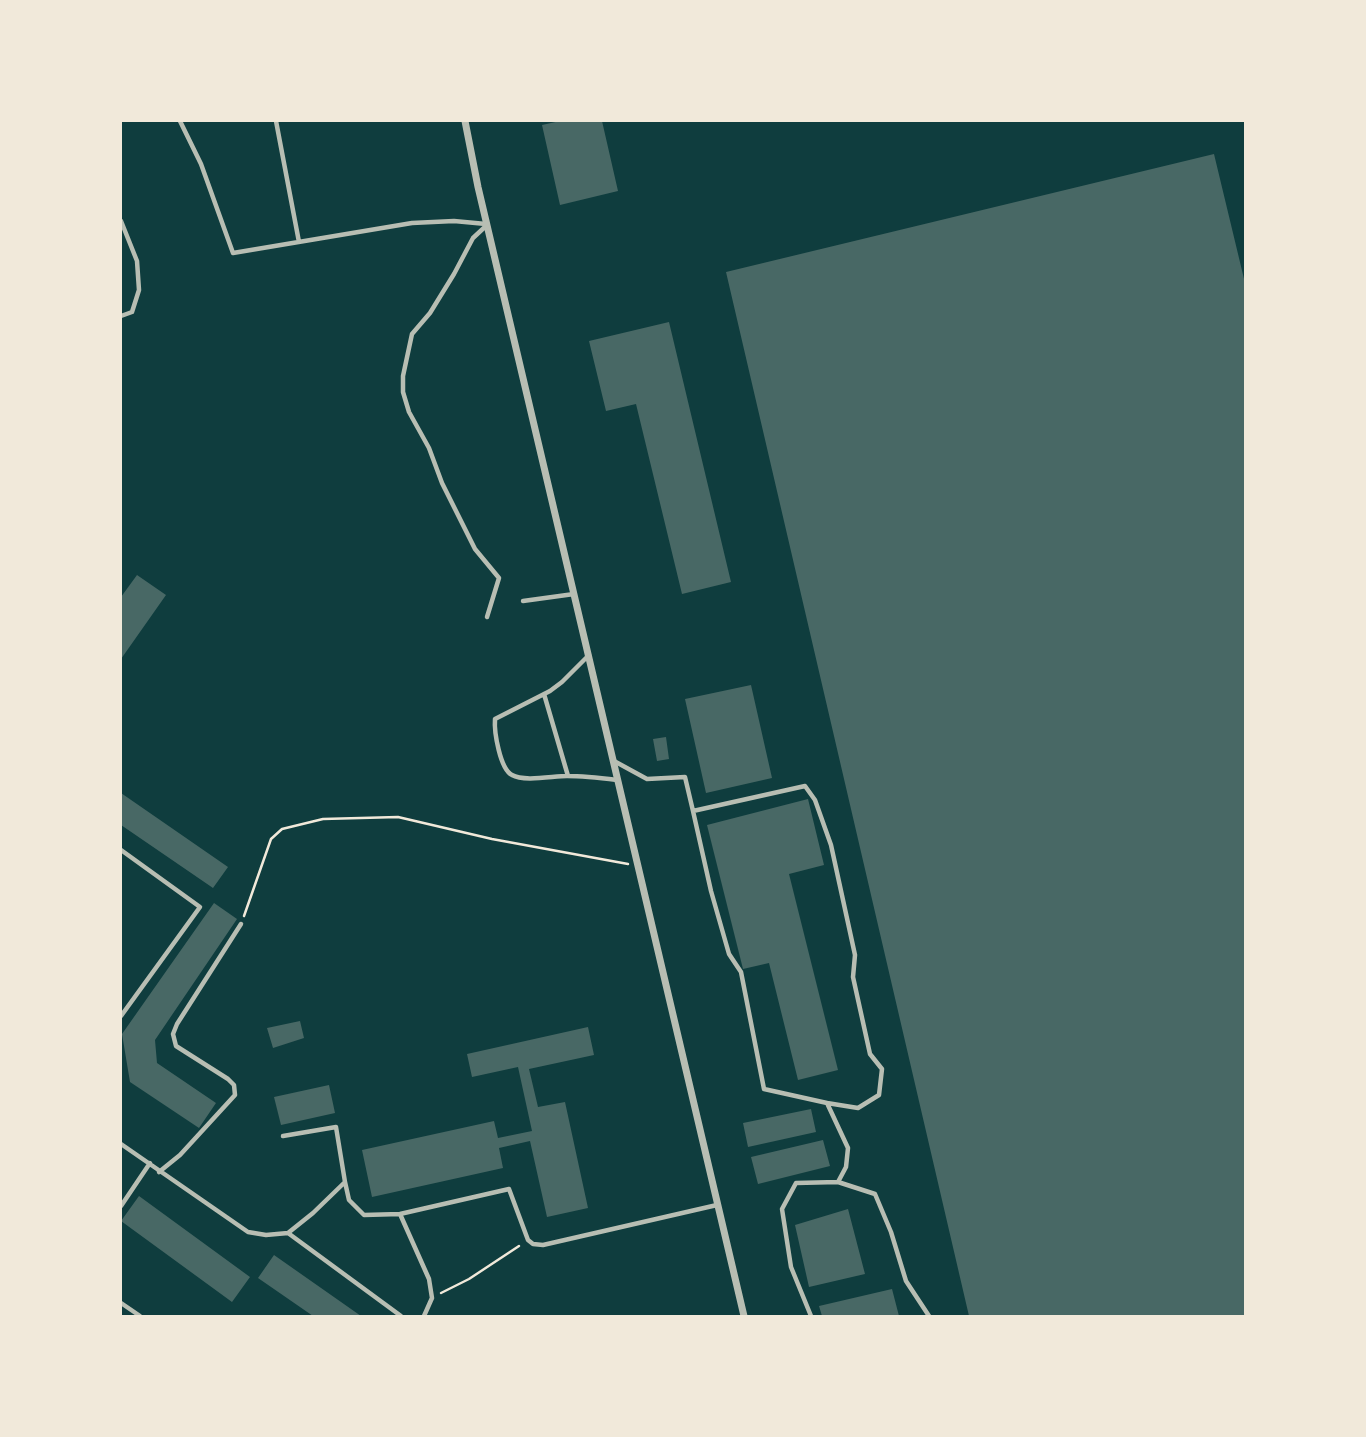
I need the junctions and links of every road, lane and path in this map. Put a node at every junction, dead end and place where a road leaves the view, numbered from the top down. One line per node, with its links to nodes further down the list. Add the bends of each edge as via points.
1 (180, 121): 6 (lane, via 201,163 233,253)
2 (276, 121): 6 (lane)
3 (465, 121): 5 (street)
4 (121, 221): 7 (lane, via 137,261 139,290 132,312)
5 (487, 224): 6 (lane, via 454,220 412,223); 8 (street); 10 (lane, via 473,238 430,313 412,334 403,384 409,412 442,483 475,549 499,578)
6 (299, 242)
7 (121, 316)
8 (575, 594): 9 (lane); 11 (street)
9 (523, 601)
10 (487, 617)
11 (589, 655): 12 (lane); 13 (street)
12 (544, 694): 14 (lane); 14 (lane, via 495,719 504,767 520,778)
13 (614, 761): 15 (street); 16 (lane, via 647,779 685,777)
14 (568, 776): 15 (lane)
15 (618, 780): 18 (street)
16 (693, 811): 21 (lane, via 729,954 741,972 764,1089); 21 (lane, via 805,786 815,800 831,845 855,955 853,977 870,1054 882,1069 879,1095 858,1108)
17 (121, 850): 20 (lane, via 200,907)
18 (638, 865): 19 (path, via 398,817 324,819 282,829 271,839); 28 (street)
19 (241, 924): 25 (lane, via 173,1034 176,1046 228,1079 235,1095)
20 (121, 1016)
21 (827, 1103): 27 (lane, via 848,1148)
22 (283, 1136): 26 (lane, via 336,1127)
23 (121, 1144): 24 (lane)
24 (150, 1163): 25 (lane); 29 (lane)
25 (159, 1172): 31 (lane, via 248,1232)
26 (345, 1182): 30 (lane, via 349,1200 364,1215); 31 (lane)
27 (838, 1182): 39 (lane, via 796,1183 782,1209 792,1267); 40 (lane, via 875,1194 906,1282)
28 (717, 1205): 32 (lane, via 543,1245); 38 (street)
29 (121, 1206)
30 (400, 1214): 32 (lane, via 509,1189); 33 (lane, via 429,1279)
31 (288, 1233): 36 (lane)
32 (527, 1240): 33 (path, via 470,1279)
33 (432, 1298): 37 (lane)
34 (121, 1303): 35 (lane)
35 (140, 1316)
36 (401, 1316)
37 (424, 1316)
38 (744, 1316)
39 (811, 1316)
40 (929, 1316)

